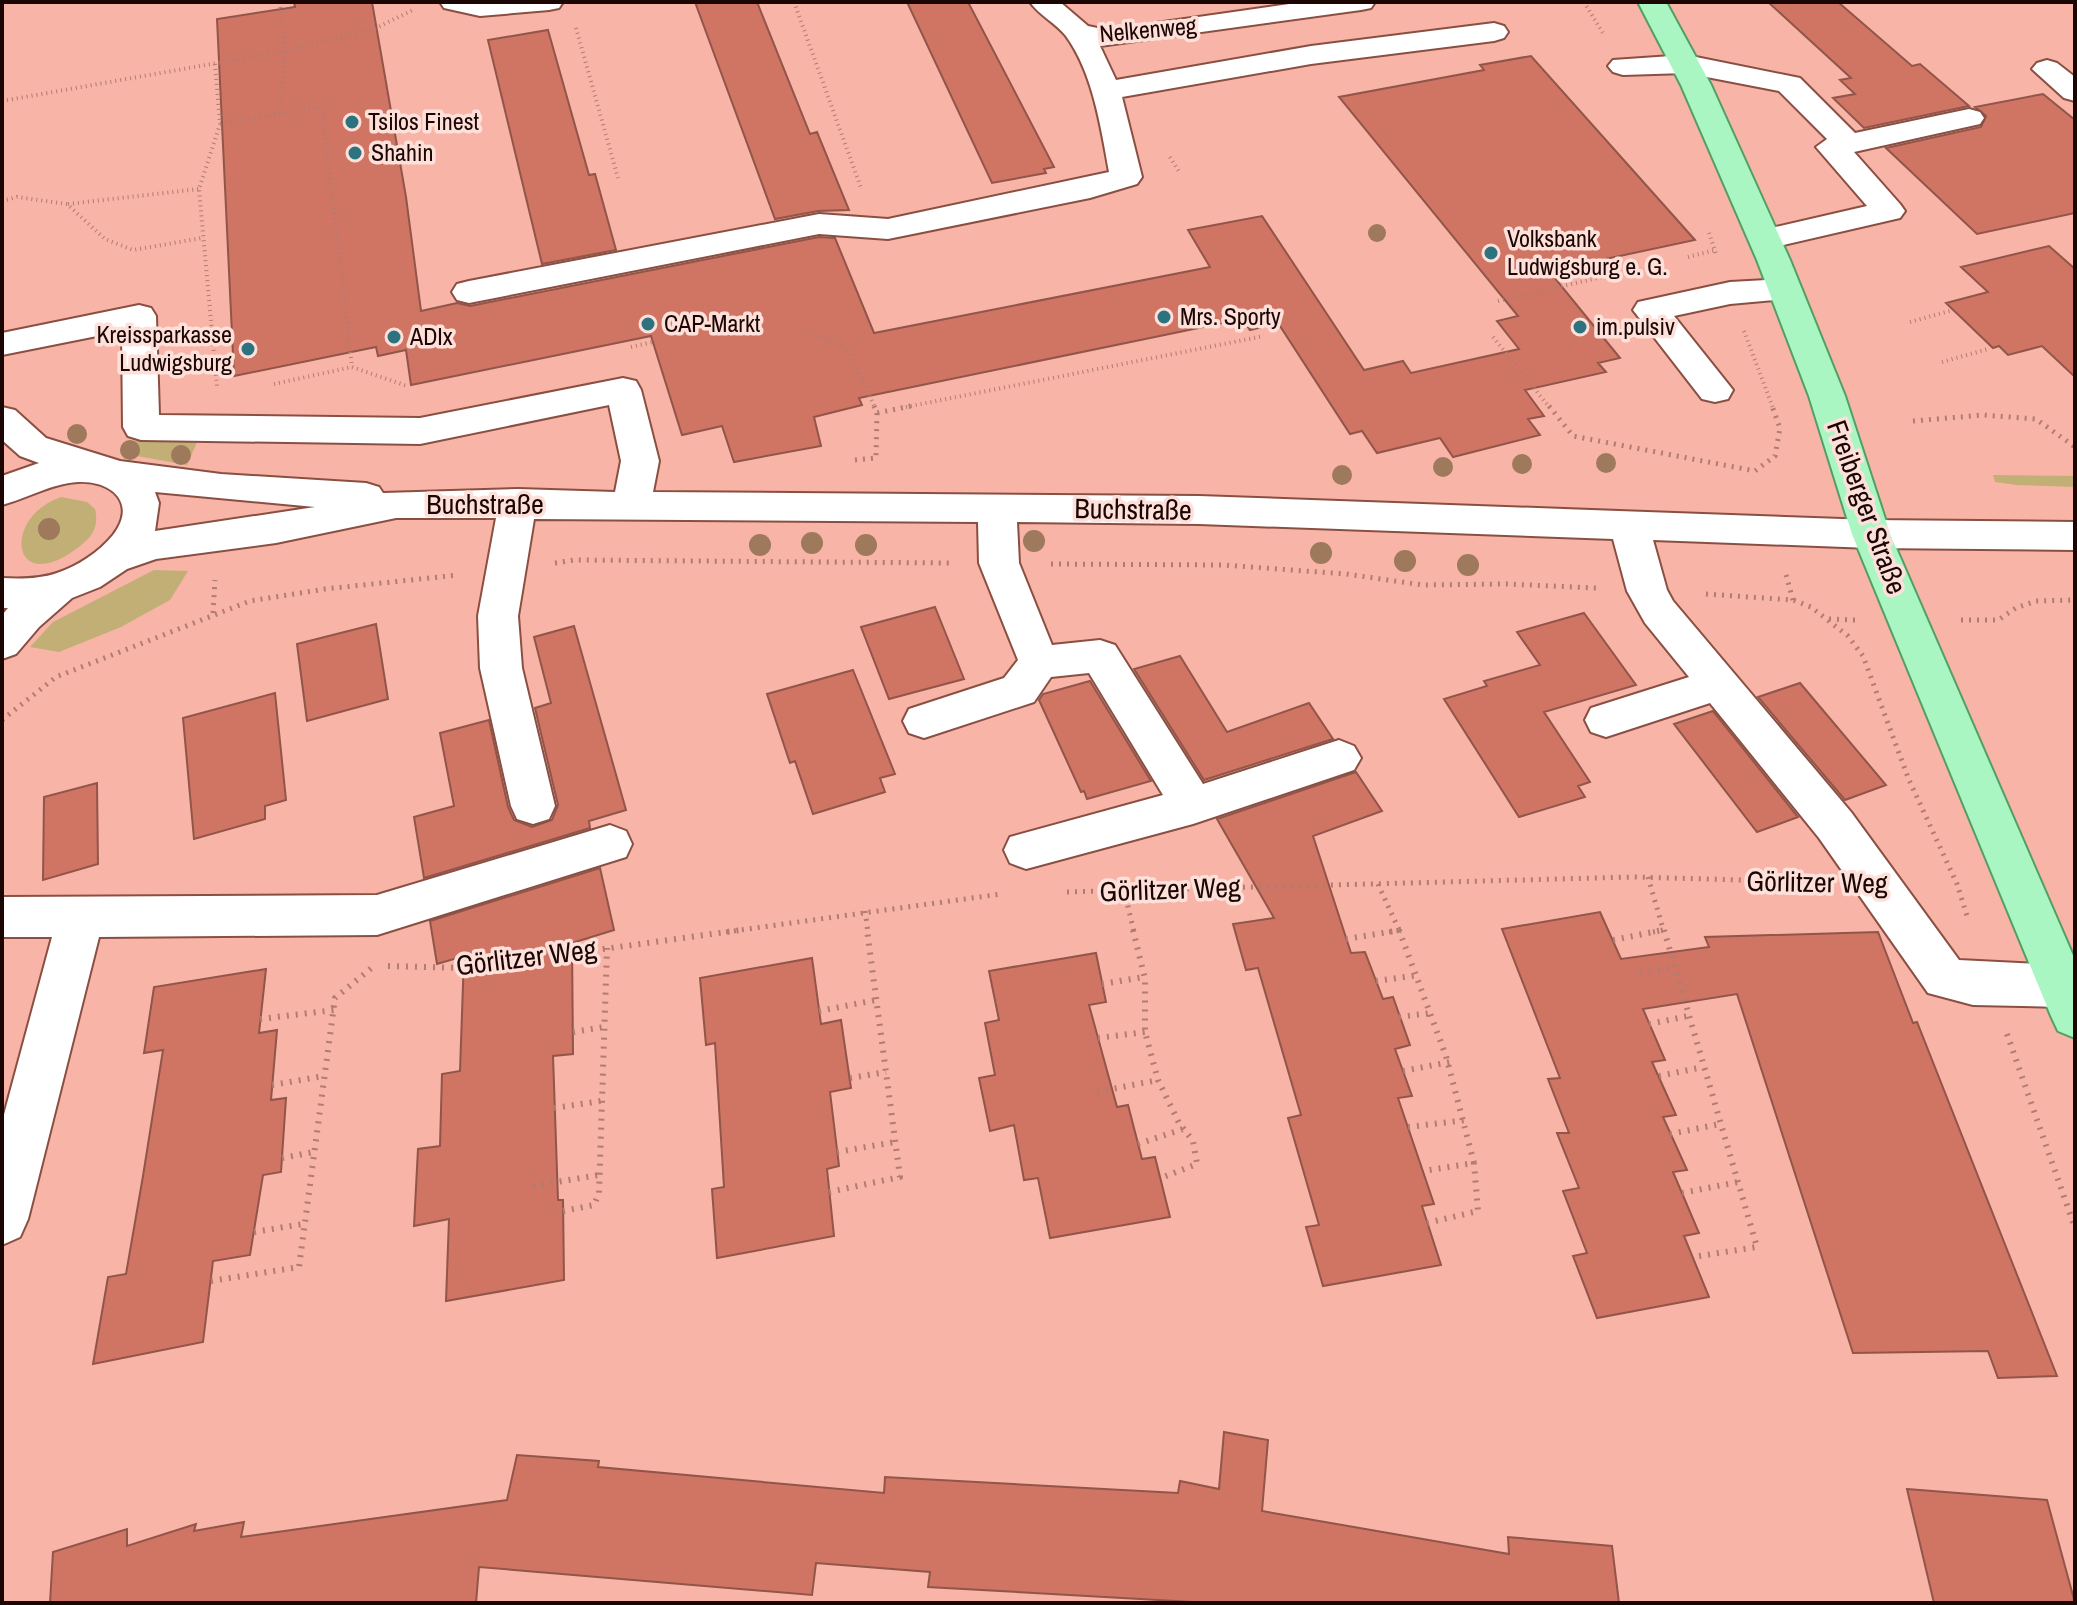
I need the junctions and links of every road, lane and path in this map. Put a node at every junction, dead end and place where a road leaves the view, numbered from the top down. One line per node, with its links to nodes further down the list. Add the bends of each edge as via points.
1 (280, 2): 14 (path)
2 (454, 2): 10 (street, via 480,8)
3 (794, 2): 29 (path)
4 (1044, 2): 13 (street)
5 (1361, 2): 8 (street, Nelkenweg)
6 (1584, 2): 18 (path)
7 (1652, 2): 17 (main road, Freiberger Straße)
8 (1330, 4): 11 (street, Nelkenweg)
9 (421, 8): 14 (path, via 374,29)
10 (561, 9): 27 (path)
11 (1284, 13): 13 (street, Nelkenweg, via 1107,39); 15 (street)
12 (1494, 32): 15 (street)
13 (1078, 33): 20 (street)
14 (285, 51): 16 (path); 23 (path)
15 (1311, 55): 20 (street)
16 (215, 64): 22 (path); 25 (path)
17 (1686, 64): 18 (street); 26 (street, via 1789,84); 34 (main road, Freiberger Straße)
18 (1623, 66)
19 (2047, 69): 21 (street)
20 (1105, 91): 39 (street, via 1126,177 888,229 819,224)
21 (2075, 92)
22 (2, 101)
23 (280, 114): 25 (path); 50 (path, via 322,107)
24 (1969, 118): 26 (street)
25 (220, 124): 28 (path)
26 (1860, 141): 34 (street, via 1832,147 1889,211)
27 (618, 178)
28 (199, 189): 31 (path); 33 (path)
29 (864, 195)
30 (2, 201): 31 (path, via 17,197)
31 (67, 204): 33 (path, via 105,239 133,250)
32 (1704, 221): 35 (path)
33 (202, 238): 53 (path)
34 (1766, 239): 38 (main road, Freiberger Straße)
35 (1715, 250): 36 (path); 40 (path)
36 (1684, 258)
37 (1637, 268): 41 (path)
38 (1785, 290): 40 (street); 66 (main road, Freiberger Straße, via 1850,457)
39 (469, 292)
40 (1730, 293): 46 (path, via 1780,428 1775,456 1755,471 1573,436); 52 (street, via 1650,310)
41 (1498, 301)
42 (1953, 310): 43 (path)
43 (1910, 322)
44 (803, 330): 54 (path, via 847,348)
45 (1264, 336): 54 (path)
46 (1493, 337)
47 (2, 344): 53 (street, via 139,316 141,427)
48 (1988, 349): 49 (path)
49 (1942, 362)
50 (352, 367): 51 (path); 53 (path)
51 (412, 388)
52 (1715, 390)
53 (220, 412): 63 (street, via 420,431 623,390 640,461)
54 (877, 413): 58 (path, via 876,458)
55 (2, 419): 59 (street, via 33,447)
56 (1913, 421): 57 (path, via 1983,415 2036,419)
57 (2075, 447)
58 (845, 461)
59 (105, 471): 60 (street, via 68,468); 62 (street, Buchstraße, via 221,487 344,493); 68 (street, via 132,485 140,500 140,518 131,539)
60 (2, 492)
61 (518, 503): 62 (street, Buchstraße); 63 (street, Buchstraße); 70 (street)
62 (396, 504): 68 (street, Buchstraße, via 276,529 153,545)
63 (632, 504): 64 (street, Buchstraße)
64 (997, 508): 65 (street, Buchstraße); 69 (street)
65 (1629, 525): 66 (street, Buchstraße); 72 (street)
66 (1871, 534): 67 (street, Buchstraße); 91 (main road, Freiberger Straße)
67 (2075, 536)
68 (113, 559): 71 (street)
69 (999, 563): 70 (path, via 574,560); 72 (path, via 1223,565 1423,585); 78 (street)
70 (506, 570): 80 (path, via 250,601 56,677); 84 (street, via 498,616 501,668)
71 (58, 588): 73 (street); 77 (street)
72 (1647, 591): 74 (path); 79 (street)
73 (2, 593)
74 (1793, 600)
75 (2075, 600): 76 (path, via 2036,601)
76 (1998, 620)
77 (2, 643)
78 (1039, 662): 82 (street, via 1019,690); 85 (street, via 1100,656)
79 (1719, 684): 81 (street); 89 (street, via 1835,825)
80 (2, 720)
81 (1606, 720)
82 (924, 721)
83 (1339, 758): 85 (street)
84 (533, 806)
85 (1193, 806): 87 (street)
86 (610, 844): 97 (street, via 377,915)
87 (1026, 850)
88 (1648, 877): 89 (path, Görlitzer Weg); 90 (path, Görlitzer Weg); 100 (path)
89 (1875, 883): 91 (path, Görlitzer Weg); 112 (street, via 1945,978)
90 (1378, 884): 92 (path, Görlitzer Weg); 99 (path)
91 (2022, 888): 112 (main road, Freiberger Straße)
92 (1124, 890): 93 (path, Görlitzer Weg); 108 (path)
93 (1063, 892)
94 (1002, 894): 95 (path, Görlitzer Weg)
95 (865, 911): 103 (path, Görlitzer Weg); 111 (path)
96 (81, 916): 97 (street); 98 (street); 155 (street)
97 (358, 916): 104 (path)
98 (2, 917)
99 (1401, 930): 101 (path); 107 (path)
100 (1663, 930): 102 (path); 105 (path)
101 (1346, 939)
102 (1613, 940)
103 (607, 948): 104 (path, Görlitzer Weg, via 466,968); 120 (path)
104 (374, 965): 113 (path, via 335,998)
105 (1674, 967): 106 (path); 116 (path)
106 (1640, 973)
107 (1418, 975): 109 (path); 115 (path)
108 (1144, 977): 110 (path); 122 (path)
109 (1376, 981)
110 (1102, 984)
111 (876, 1000): 114 (path); 127 (path)
112 (2069, 1001)
113 (334, 1010): 118 (path); 128 (path)
114 (819, 1011)
115 (1431, 1013): 117 (path); 124 (path)
116 (1688, 1016): 119 (path); 125 (path)
117 (1399, 1017)
118 (260, 1019)
119 (1649, 1024)
120 (604, 1027): 121 (path); 134 (path)
121 (573, 1032)
122 (1145, 1032): 123 (path); 131 (path)
123 (1098, 1038)
124 (1450, 1062): 126 (path); 136 (path)
125 (1703, 1067): 129 (path); 137 (path)
126 (1403, 1071)
127 (886, 1072): 130 (path); 141 (path)
128 (324, 1076): 132 (path); 143 (path)
129 (1659, 1076)
130 (850, 1078)
131 (1158, 1080): 133 (path); 139 (path)
132 (272, 1085)
133 (1097, 1092)
134 (601, 1101): 135 (path); 148 (path)
135 (554, 1108)
136 (1466, 1120): 138 (path); 146 (path)
137 (1720, 1124): 140 (path); 150 (path)
138 (1408, 1127)
139 (1183, 1129): 142 (path); 149 (path, via 1193,1141 1197,1164)
140 (1670, 1134)
141 (895, 1142): 144 (path); 152 (path, via 900,1177)
142 (1138, 1144)
143 (314, 1152): 145 (path); 157 (path)
144 (837, 1152)
145 (282, 1158)
146 (1474, 1163): 147 (path); 156 (path, via 1478,1211)
147 (1423, 1171)
148 (599, 1175): 151 (path); 154 (path, via 594,1205)
149 (1161, 1178)
150 (1738, 1182): 153 (path); 159 (path, via 1757,1247)
151 (533, 1186)
152 (829, 1192)
153 (1682, 1193)
154 (563, 1211)
155 (2, 1219)
156 (1427, 1223)
157 (303, 1224): 158 (path); 160 (path, via 299,1267)
158 (254, 1232)
159 (1693, 1257)
160 (211, 1281)

